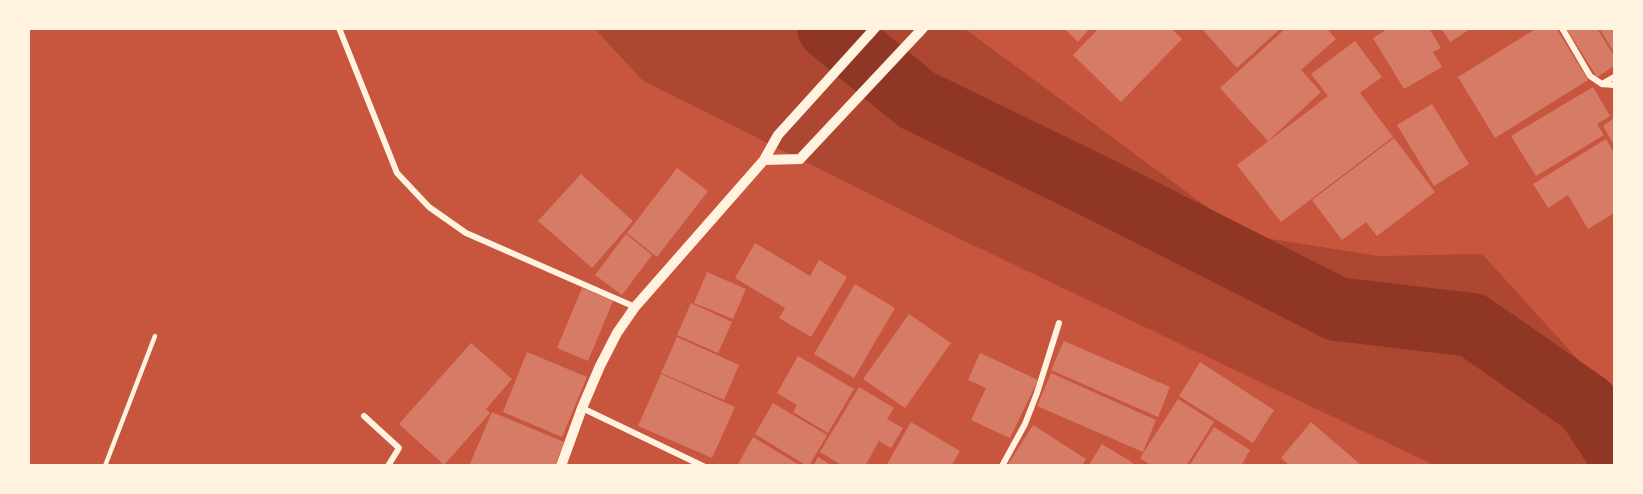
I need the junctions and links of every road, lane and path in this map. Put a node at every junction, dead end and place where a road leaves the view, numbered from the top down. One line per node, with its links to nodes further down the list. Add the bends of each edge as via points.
1 (339, 28): 9 (street, via 397,173 429,207 466,233)
2 (875, 28): 8 (street, via 778,135)
3 (923, 28): 8 (street, via 800,159)
4 (1562, 28): 6 (street, via 1590,76)
5 (1614, 77): 6 (street)
6 (1602, 84): 7 (street)
7 (1614, 85)
8 (764, 160): 9 (street)
9 (635, 307): 12 (street, via 617,333)
10 (1059, 323): 18 (street, via 1025,424)
11 (155, 336): 14 (lane)
12 (582, 408): 16 (street); 17 (street)
13 (364, 416): 15 (street, via 399,448)
14 (105, 465)
15 (388, 465)
16 (561, 465)
17 (703, 465)
18 (1002, 465)

